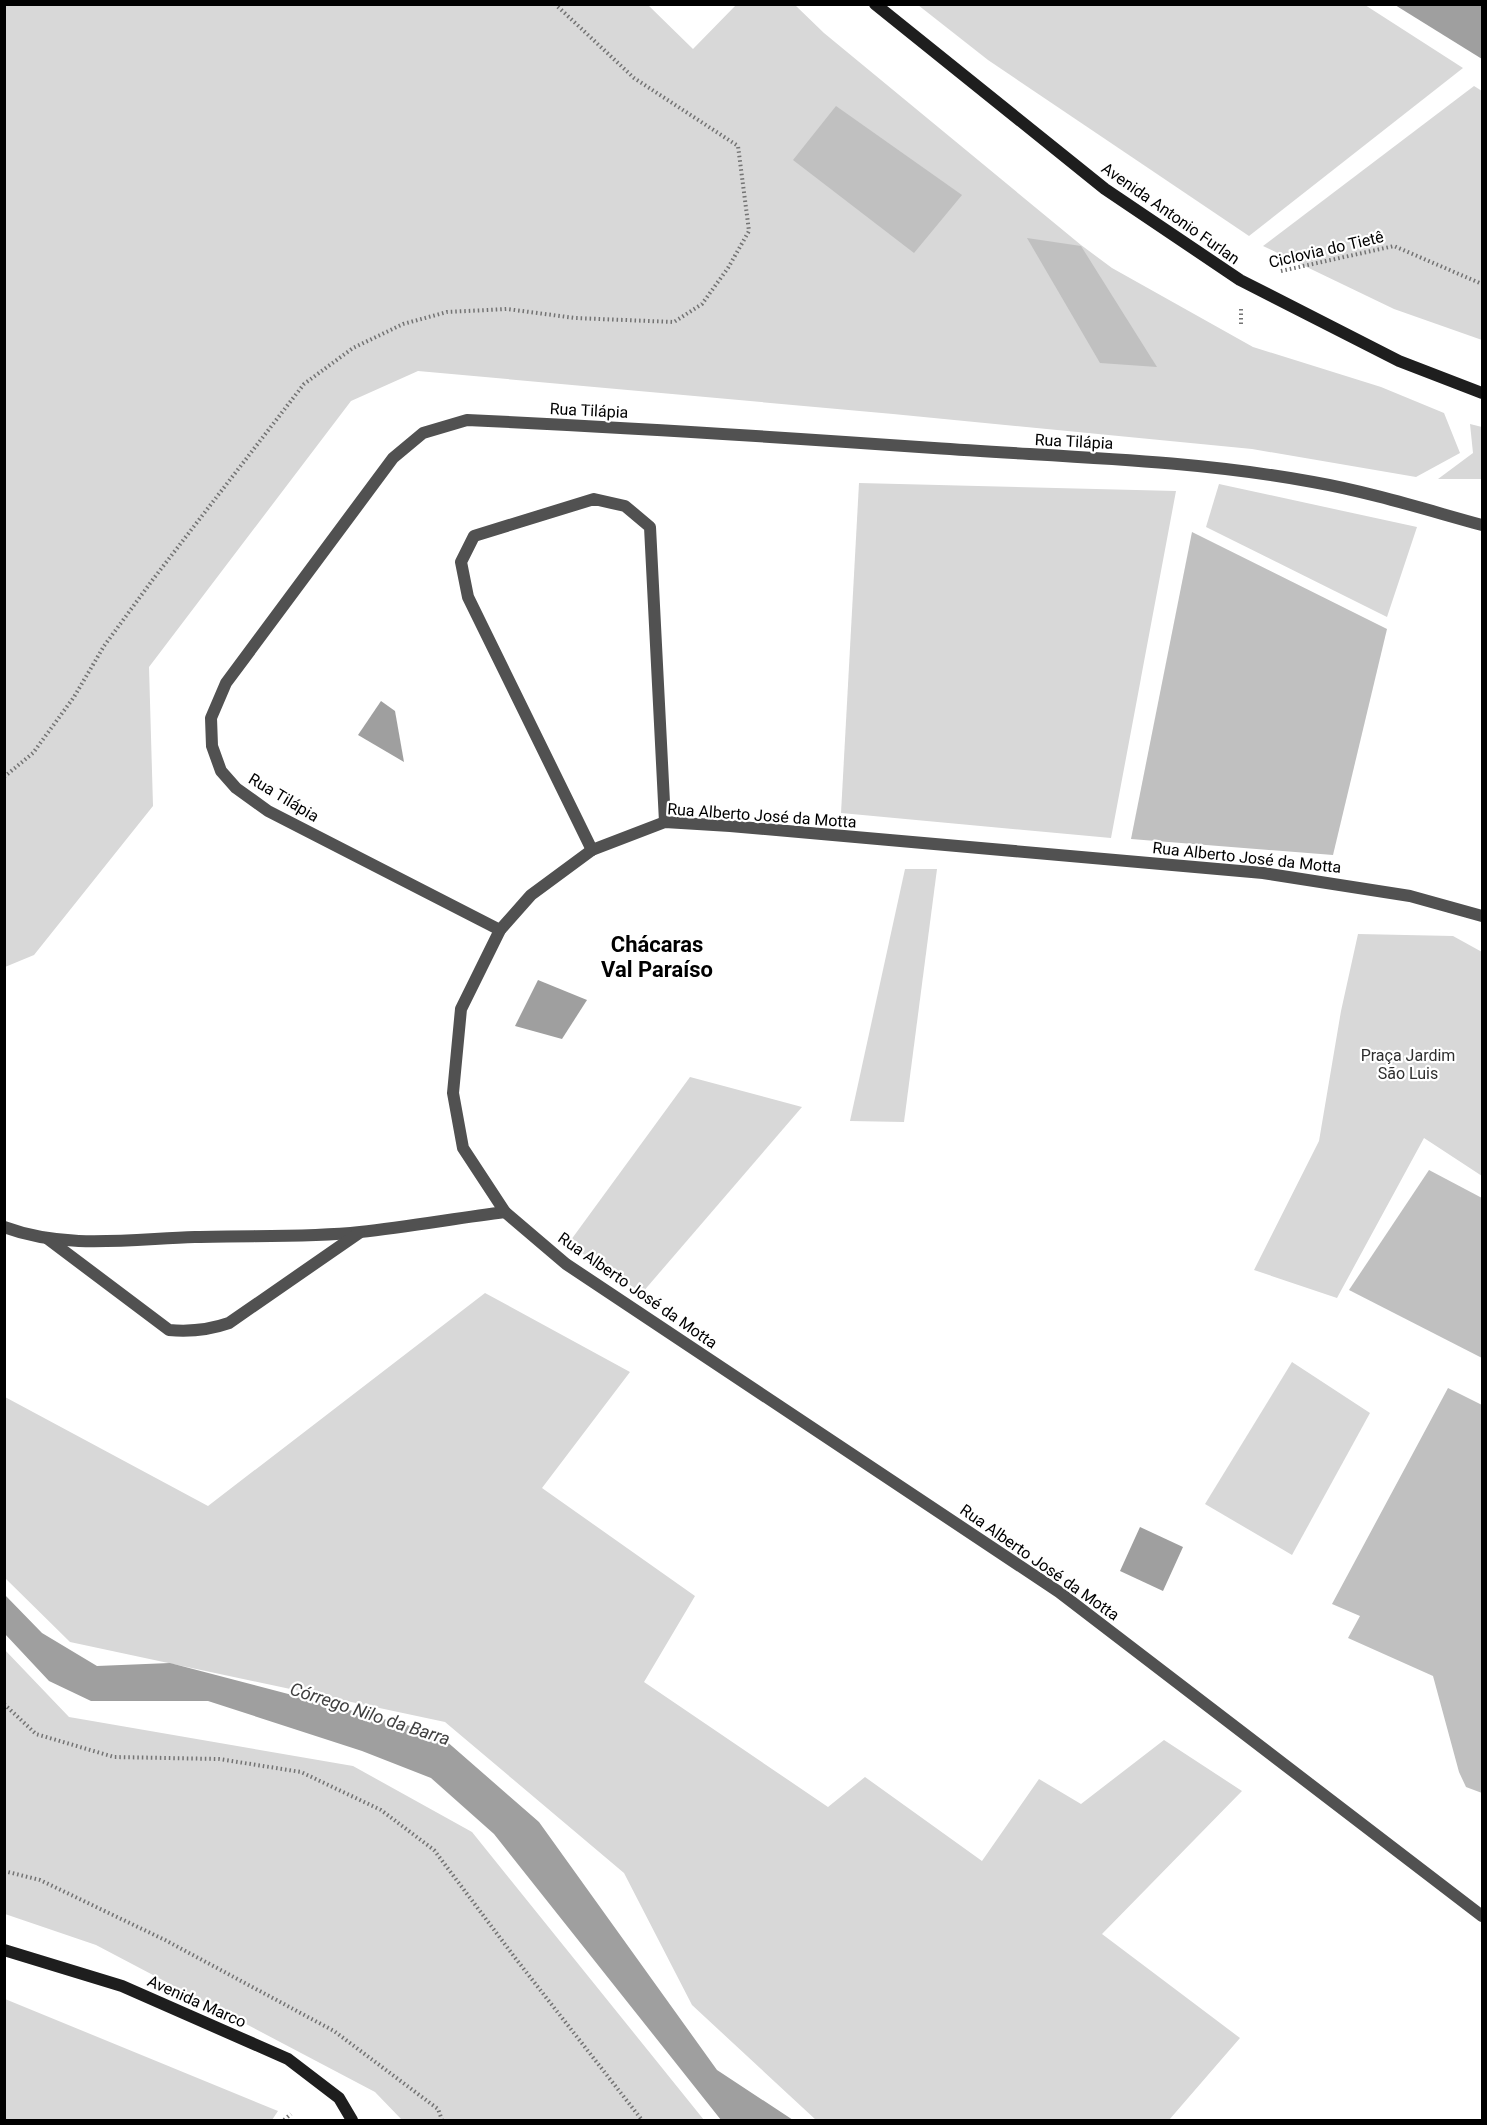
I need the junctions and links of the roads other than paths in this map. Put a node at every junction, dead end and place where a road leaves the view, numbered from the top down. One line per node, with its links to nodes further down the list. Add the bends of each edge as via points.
1 (875, 4): 2 (main road, Avenida Antonio Furlan, via 1105,189 1240,280 1399,361)
2 (1482, 393)
3 (1482, 525): 7 (street, Rua Tilápia, via 1315,482 1160,462 467,420 423,434 393,458 226,683 211,718 212,746 221,771 236,788 268,811)
4 (665, 822): 5 (street, Rua Alberto José da Motta); 5 (street, via 650,527 626,506 594,499 474,536 461,562 468,597); 6 (street, Rua Alberto José da Motta, via 1263,873 1410,896)
5 (592, 850): 7 (street, Rua Alberto José da Motta, via 531,895)
6 (1482, 916)
7 (500, 930): 8 (street, Rua Alberto José da Motta, via 461,1009 453,1093 463,1148)
8 (505, 1212): 10 (street); 12 (street, Rua Alberto José da Motta, via 566,1264 1059,1592)
9 (4, 1227): 11 (street)
10 (359, 1233): 11 (street, via 110,1242); 11 (street, via 229,1323 185,1332 169,1330)
11 (47, 1238)
12 (1482, 1916)
13 (4, 1950): 14 (main road, Avenida Marco, via 122,1986 288,2059 339,2098)
14 (352, 2121)

